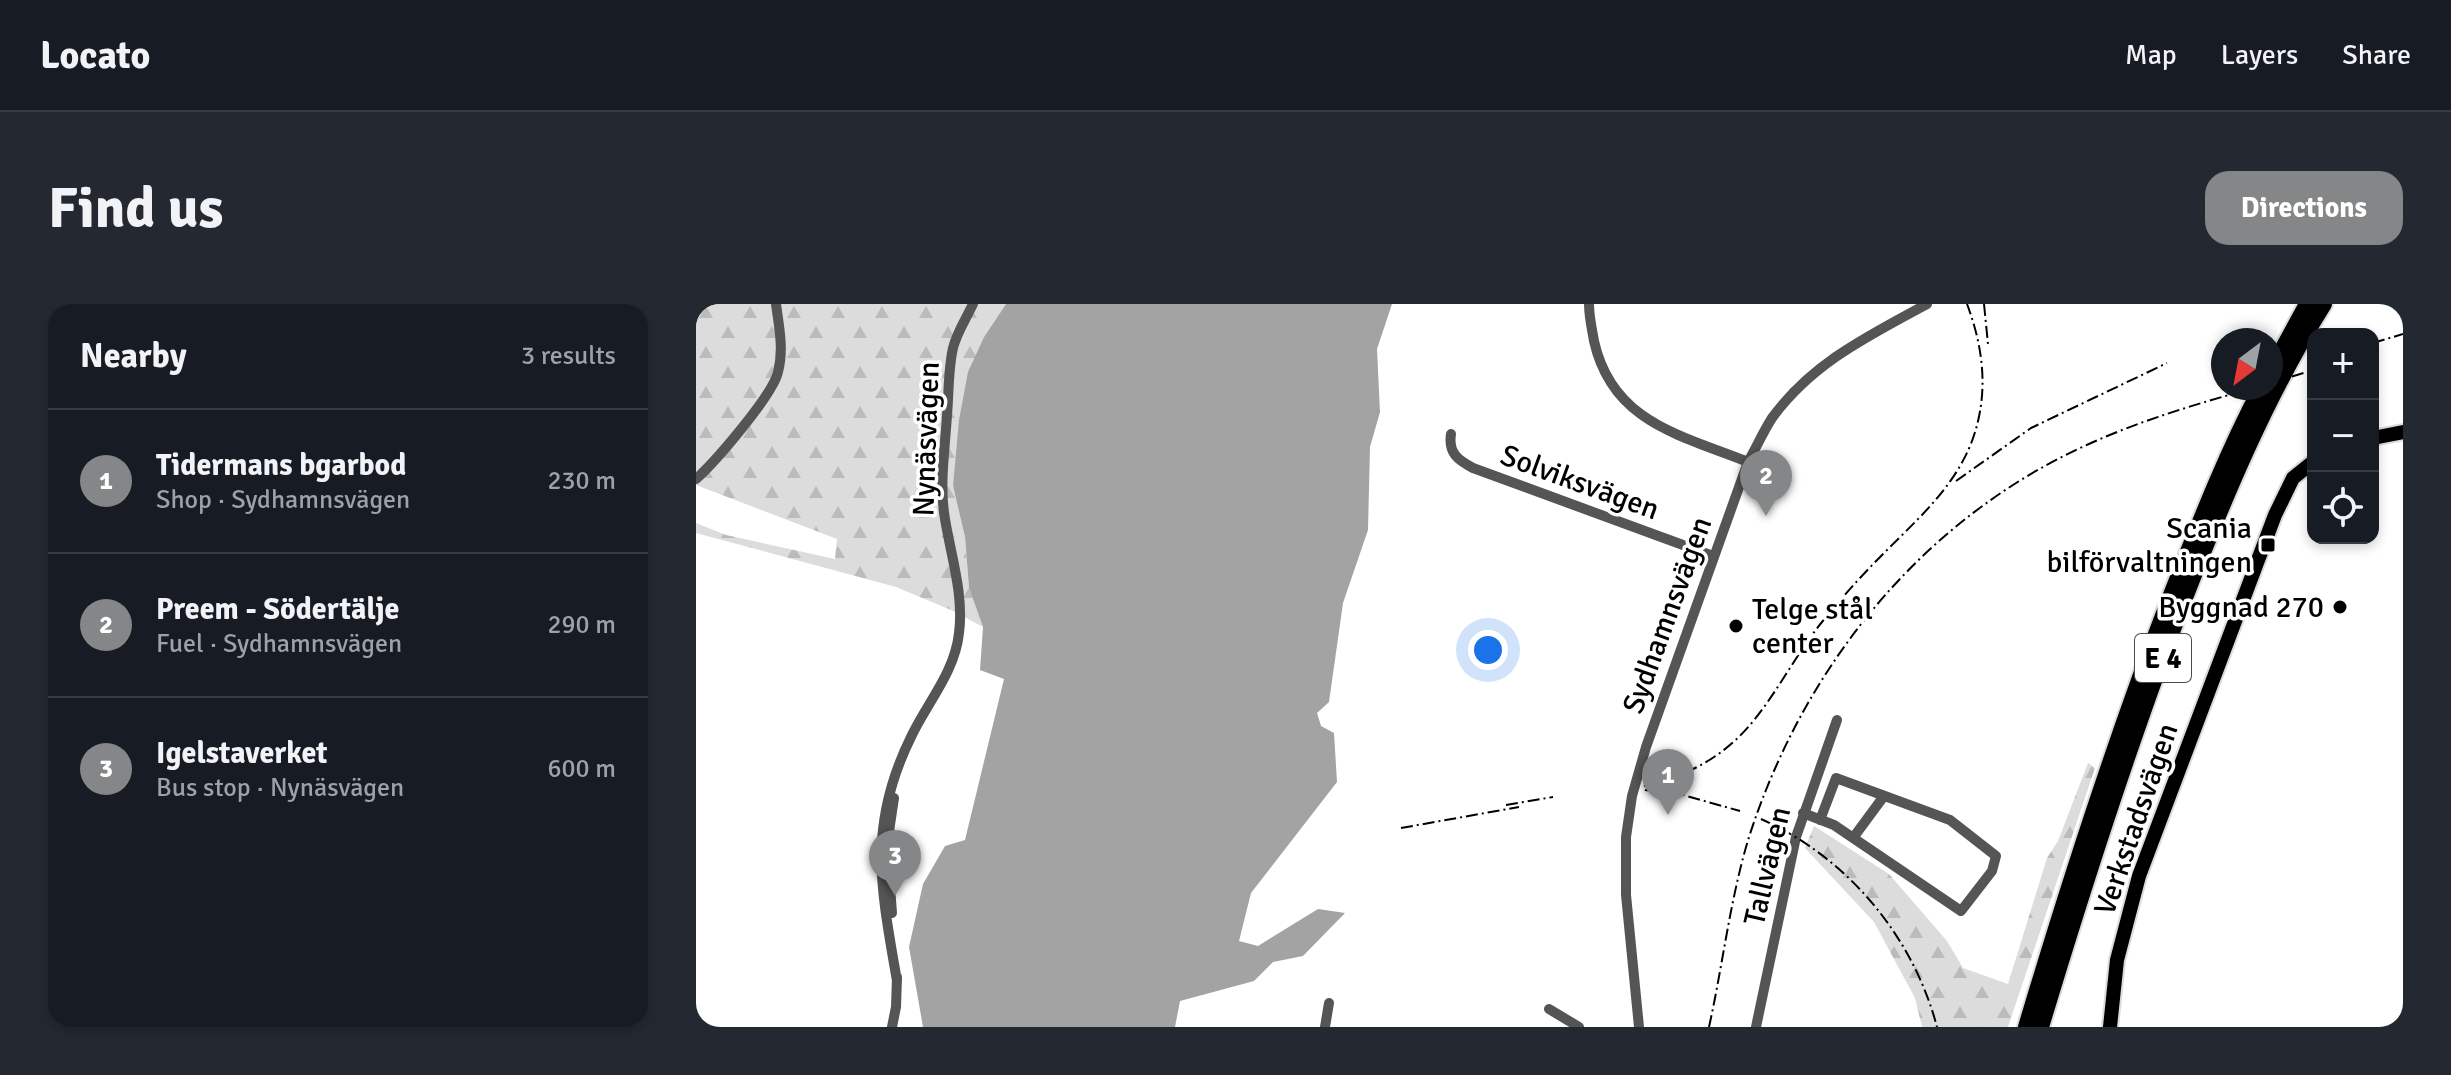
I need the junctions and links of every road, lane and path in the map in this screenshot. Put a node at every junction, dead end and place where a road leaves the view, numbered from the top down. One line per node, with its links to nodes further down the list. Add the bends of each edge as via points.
1 (776, 304): 14 (street, via 782,350 778,376)
2 (973, 304): 23 (street, Nynäsvägen, via 950,362 943,487 960,600 959,634 952,661 891,784 880,843 897,981)
3 (1589, 304): 12 (street, via 1598,360 1632,410 1653,424)
4 (1927, 304): 12 (street, Sydhamnsvägen, via 1826,361 1771,420)
5 (2307, 304): 7 (highway)
6 (2324, 304): 29 (highway, E 4, via 2264,412 2210,535 2133,739)
7 (2283, 348)
8 (2256, 400): 28 (highway, E 4, via 2197,529 2129,707)
9 (2403, 432): 11 (main road)
10 (1451, 434): 15 (street, Solviksvägen, via 1451,450 1473,468)
11 (2379, 437)
12 (1748, 462): 15 (street, Sydhamnsvägen)
13 (2307, 467): 30 (main road, Verkstadsvägen, via 2293,478 2275,515 2139,876 2117,960)
14 (696, 479)
15 (1713, 556): 26 (street, Sydhamnsvägen, via 1632,796 1626,895)
16 (1837, 720): 18 (street, Tallvägen)
17 (1884, 796): 19 (street, via 1836,778); 20 (street); 20 (street, via 1950,820 1996,856 1992,871 1961,911)
18 (1803, 813): 19 (street); 27 (street, Tallvägen)
19 (1820, 820): 20 (street)
20 (1853, 838)
21 (1329, 1003): 24 (street)
22 (1549, 1009): 25 (street)
23 (892, 1027)
24 (1325, 1027)
25 (1579, 1027)
26 (1639, 1027)
27 (1756, 1027)
28 (2026, 1027)
29 (2041, 1027)
30 (2110, 1027)

